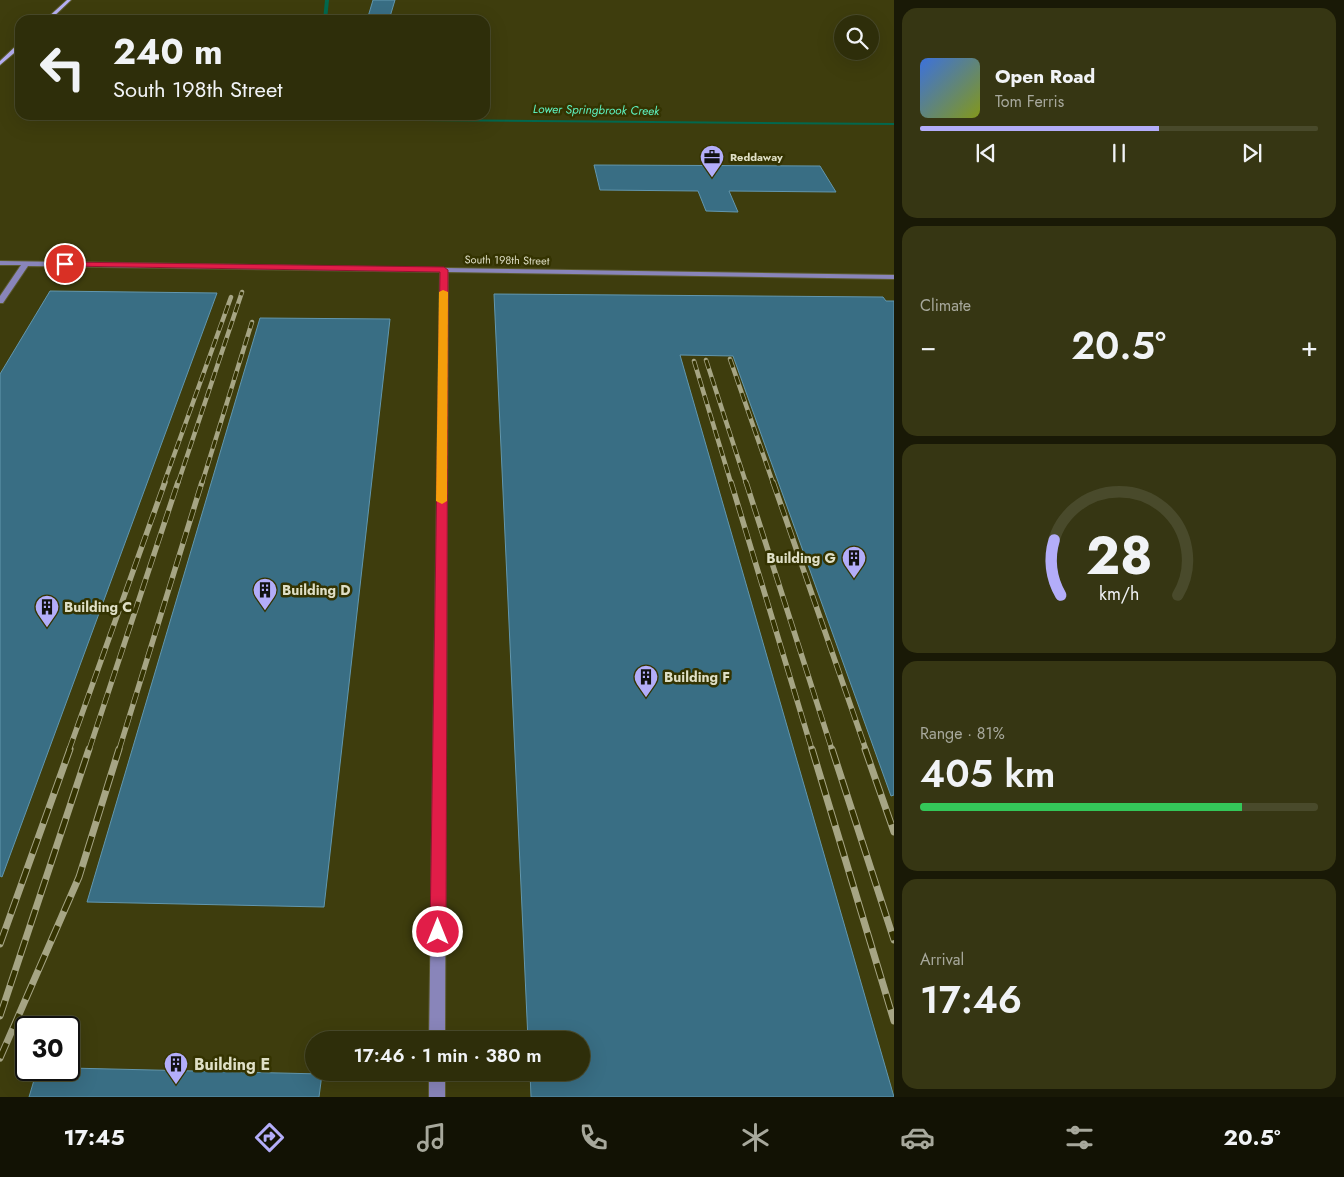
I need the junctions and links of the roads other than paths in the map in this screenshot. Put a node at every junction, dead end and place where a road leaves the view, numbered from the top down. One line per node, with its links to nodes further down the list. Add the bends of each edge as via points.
1 (69, 0): 2 (main road)
2 (52, 15)
3 (15, 50): 4 (main road)
4 (0, 64)
5 (0, 263): 6 (street, South 198th Street)
6 (26, 263): 7 (street, South 198th Street); 9 (street)
7 (444, 270): 8 (street, South 198th Street); 10 (street)
8 (894, 277)
9 (0, 301)
10 (438, 1031)
11 (437, 1081): 12 (street)
12 (437, 1097)

